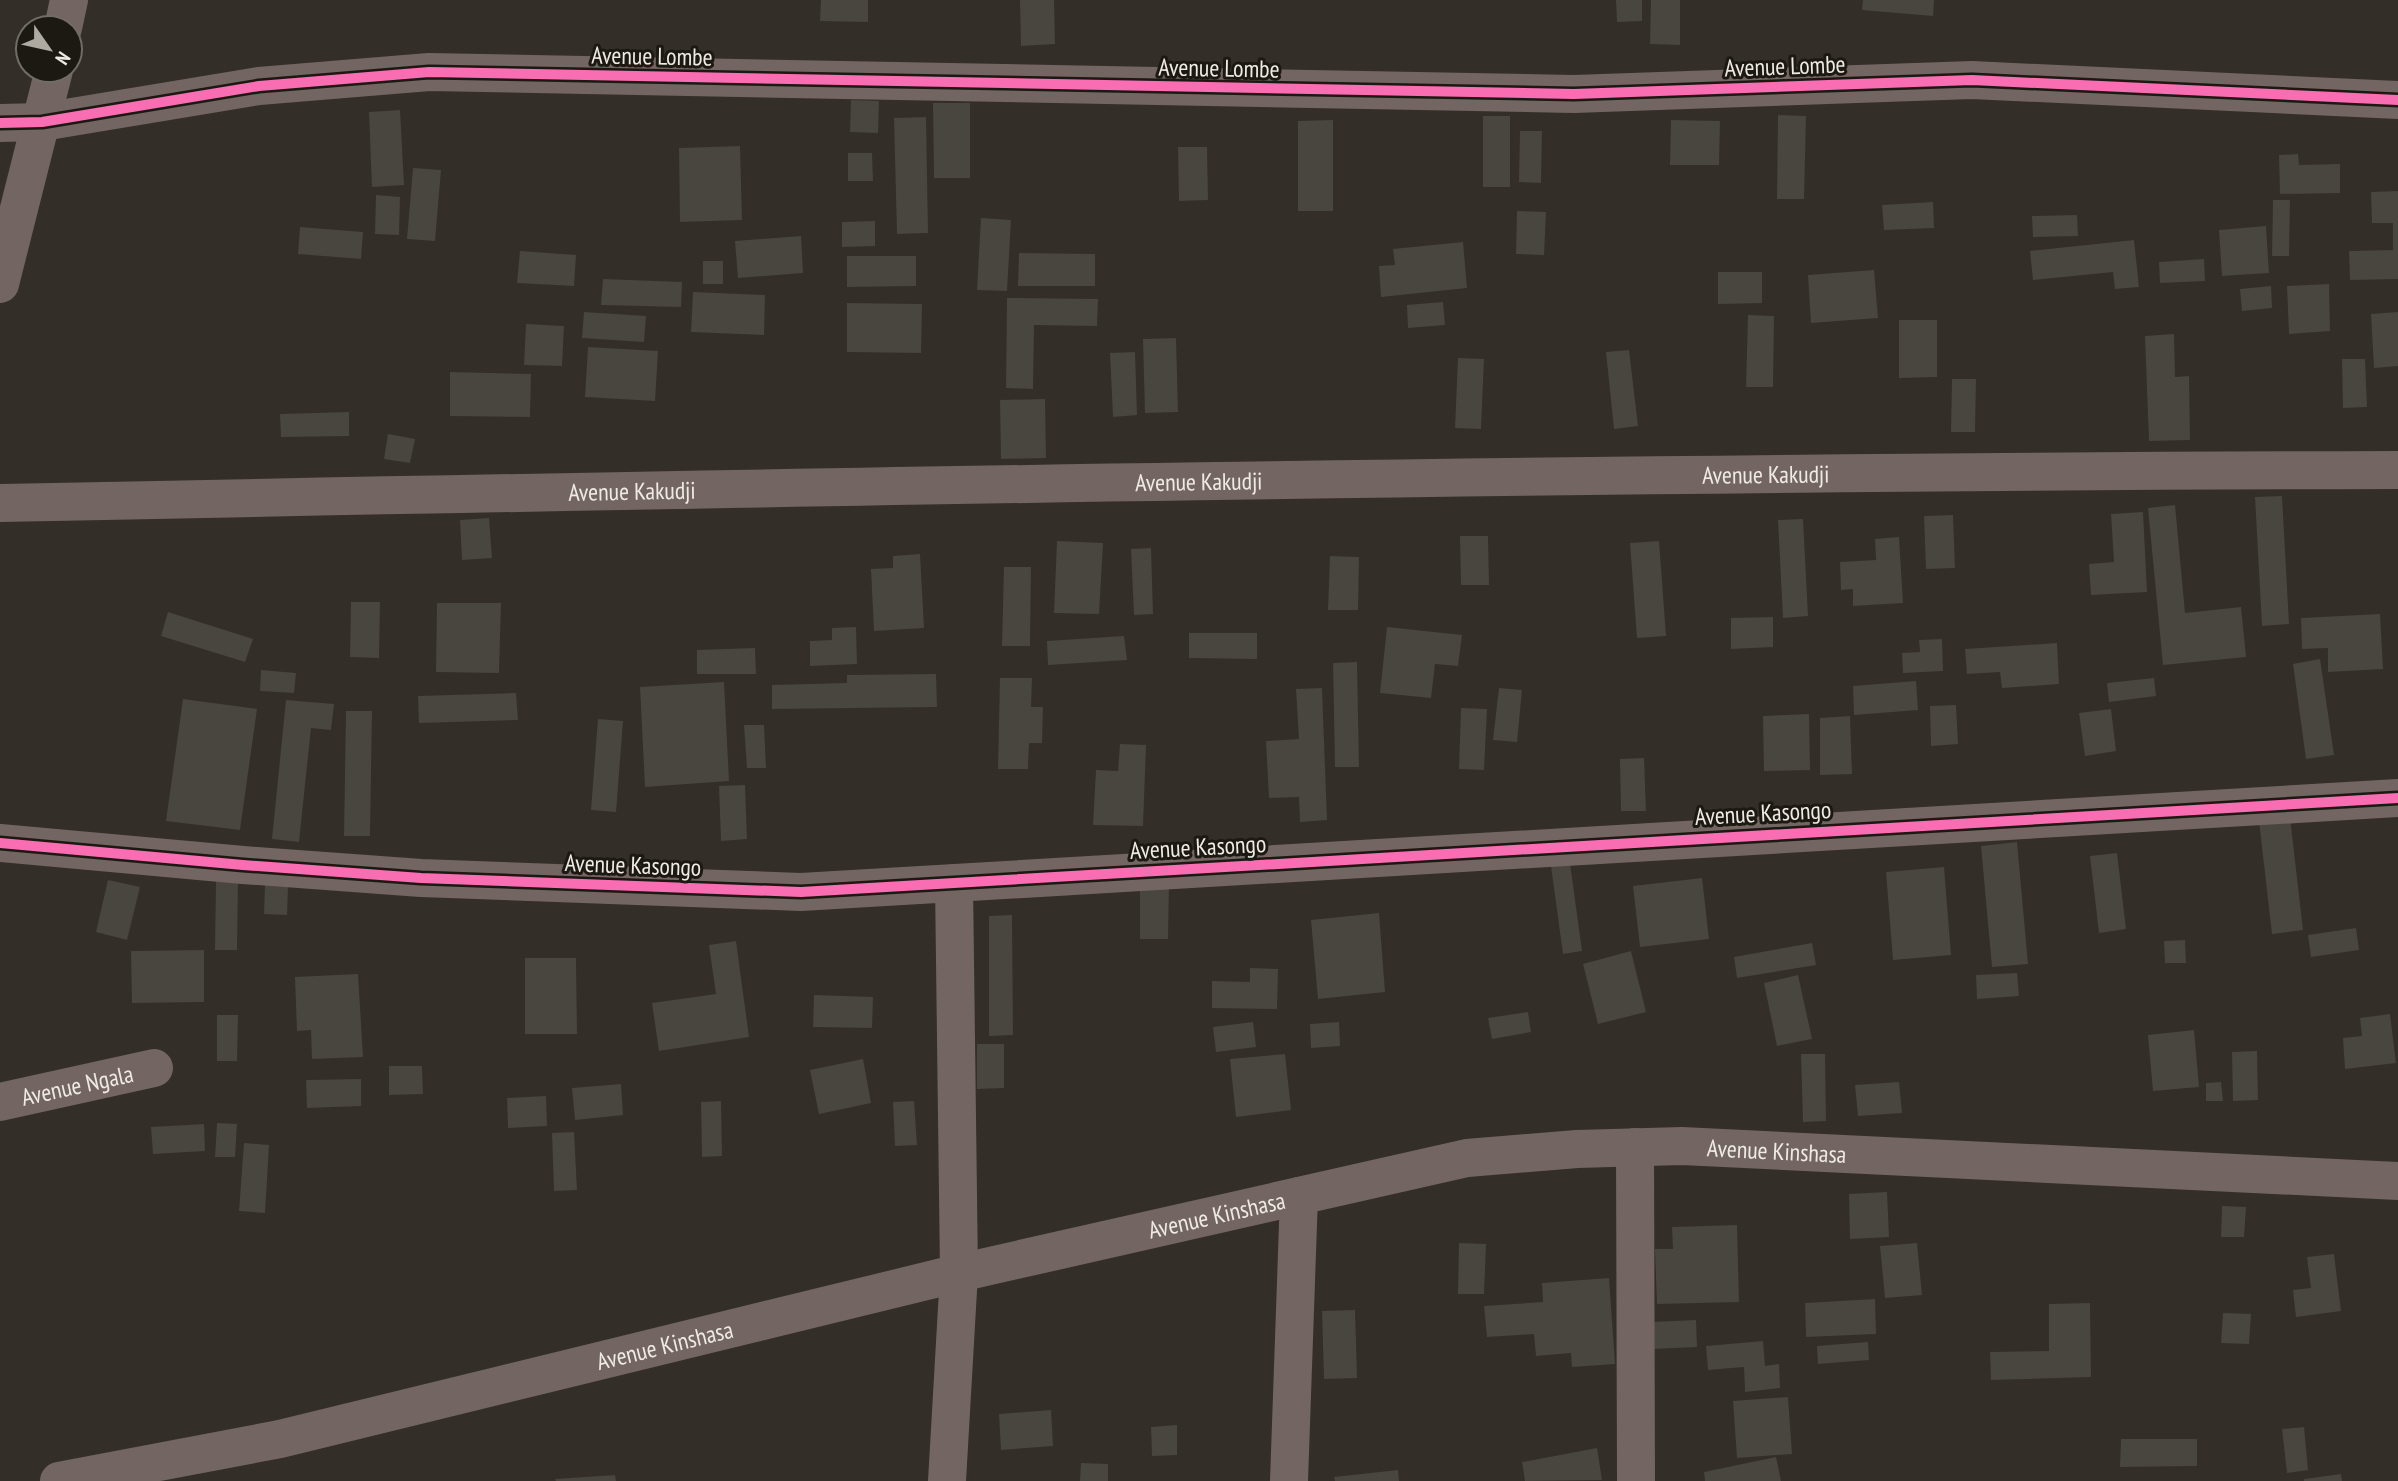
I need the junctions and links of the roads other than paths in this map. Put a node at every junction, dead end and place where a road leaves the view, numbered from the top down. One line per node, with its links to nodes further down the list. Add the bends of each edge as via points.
1 (51, 84): 3 (street)
2 (2398, 100): 3 (street, Avenue Lombe, via 1972,80 1574,94 429,72 259,86)
3 (42, 122): 4 (street, Avenue Lombe); 5 (street)
4 (0, 123)
5 (0, 284)
6 (2398, 470): 7 (street, Avenue Kakudji, via 1876,472)
7 (0, 503)
8 (2398, 798): 10 (street, Avenue Kasongo)
9 (0, 842): 10 (street, Avenue Kasongo, via 462,880 801,892)
10 (954, 883): 16 (street)
11 (154, 1068): 12 (street, Avenue Ngala)
12 (0, 1102)
13 (1635, 1147): 14 (street, Avenue Kinshasa); 15 (street, Avenue Kinshasa, via 1467,1158); 20 (street)
14 (2398, 1181)
15 (1299, 1196): 16 (street, Avenue Kinshasa); 19 (street)
16 (959, 1273): 17 (street, Avenue Kinshasa, via 280,1439); 18 (street)
17 (59, 1481)
18 (947, 1481)
19 (1289, 1481)
20 (1636, 1481)

